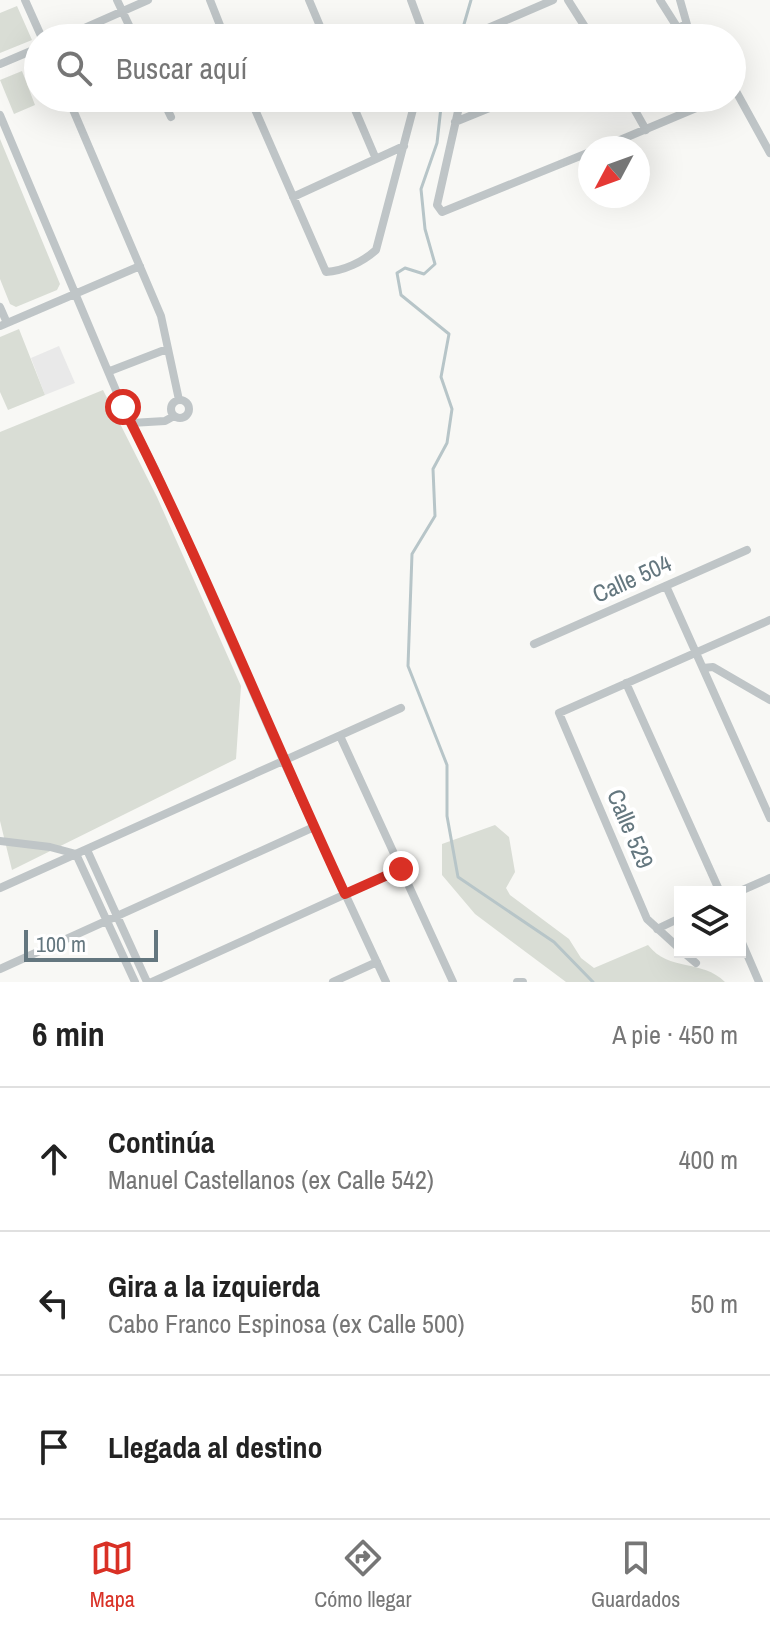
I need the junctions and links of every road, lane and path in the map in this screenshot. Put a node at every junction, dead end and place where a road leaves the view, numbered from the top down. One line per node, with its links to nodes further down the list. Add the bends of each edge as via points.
1 (25, 0): 12 (street)
2 (117, 0): 11 (street)
3 (148, 0): 11 (street)
4 (210, 0): 15 (street)
5 (309, 0): 16 (street)
6 (411, 0): 17 (street)
7 (553, 0): 18 (street)
8 (568, 0): 19 (street)
9 (660, 0): 20 (street)
10 (680, 0): 21 (street)
11 (122, 11): 13 (street); 14 (street)
12 (36, 24)
13 (93, 24)
14 (128, 24)
15 (219, 24)
16 (319, 24)
17 (420, 24)
18 (497, 24)
19 (583, 24)
20 (680, 24)
21 (682, 24)
22 (24, 54): 23 (street)
23 (0, 64)
24 (746, 110): 40 (street)
25 (74, 112): 44 (street)
26 (169, 112): 35 (street)
27 (256, 112): 43 (street)
28 (356, 112): 42 (street)
29 (412, 112): 39 (street)
30 (458, 112): 36 (street)
31 (480, 112): 36 (street)
32 (636, 112): 37 (street)
33 (688, 112): 37 (street)
34 (0, 115): 45 (street)
35 (171, 117)
36 (455, 122): 41 (street, via 437,205 442,212)
37 (646, 130): 38 (street)
38 (631, 136)
39 (404, 146): 42 (street); 43 (street, via 381,238 368,257 326,272)
40 (770, 153)
41 (578, 157)
42 (376, 159): 43 (street)
43 (293, 197)
44 (140, 266): 45 (street); 48 (street, via 161,316)
45 (75, 294): 47 (street); 49 (street)
46 (0, 307): 47 (street)
47 (3, 324)
48 (168, 353): 49 (street); 50 (street)
49 (110, 371): 52 (street)
50 (179, 400): 51 (street, via 171,405); 51 (street, via 189,411 183,418)
51 (174, 416): 52 (street)
52 (131, 423): 63 (street)
53 (747, 550): 54 (street, Calle 504)
54 (666, 586): 56 (street, Calle 504); 57 (street)
55 (770, 620): 57 (street)
56 (534, 644)
57 (696, 653): 58 (street); 59 (street)
58 (703, 668): 60 (street, via 713,667); 64 (street)
59 (626, 683): 71 (street); 78 (street, Calle 529, via 559,713 647,919)
60 (770, 700)
61 (401, 708): 62 (street)
62 (340, 736): 63 (street); 69 (street)
63 (283, 760): 65 (street); 67 (street)
64 (770, 818)
65 (314, 827): 74 (street); 75 (street)
66 (0, 841): 68 (street)
67 (87, 850): 68 (street); 75 (street)
68 (76, 854): 72 (street); 76 (street)
69 (401, 869): 74 (street); 89 (street)
70 (770, 878): 73 (street)
71 (717, 886)
72 (0, 888)
73 (746, 888)
74 (345, 894): 82 (street); 86 (street)
75 (117, 916): 76 (street); 86 (street)
76 (107, 920): 84 (street); 85 (street)
77 (674, 921): 78 (street)
78 (657, 929): 79 (street, Calle 529)
79 (674, 944)
80 (746, 952): 90 (street)
81 (690, 958): 83 (street, Calle 529)
82 (377, 962): 87 (street); 88 (street)
83 (696, 963)
84 (0, 969)
85 (135, 982)
86 (149, 982)
87 (333, 982)
88 (386, 982)
89 (453, 982)
90 (759, 982)

